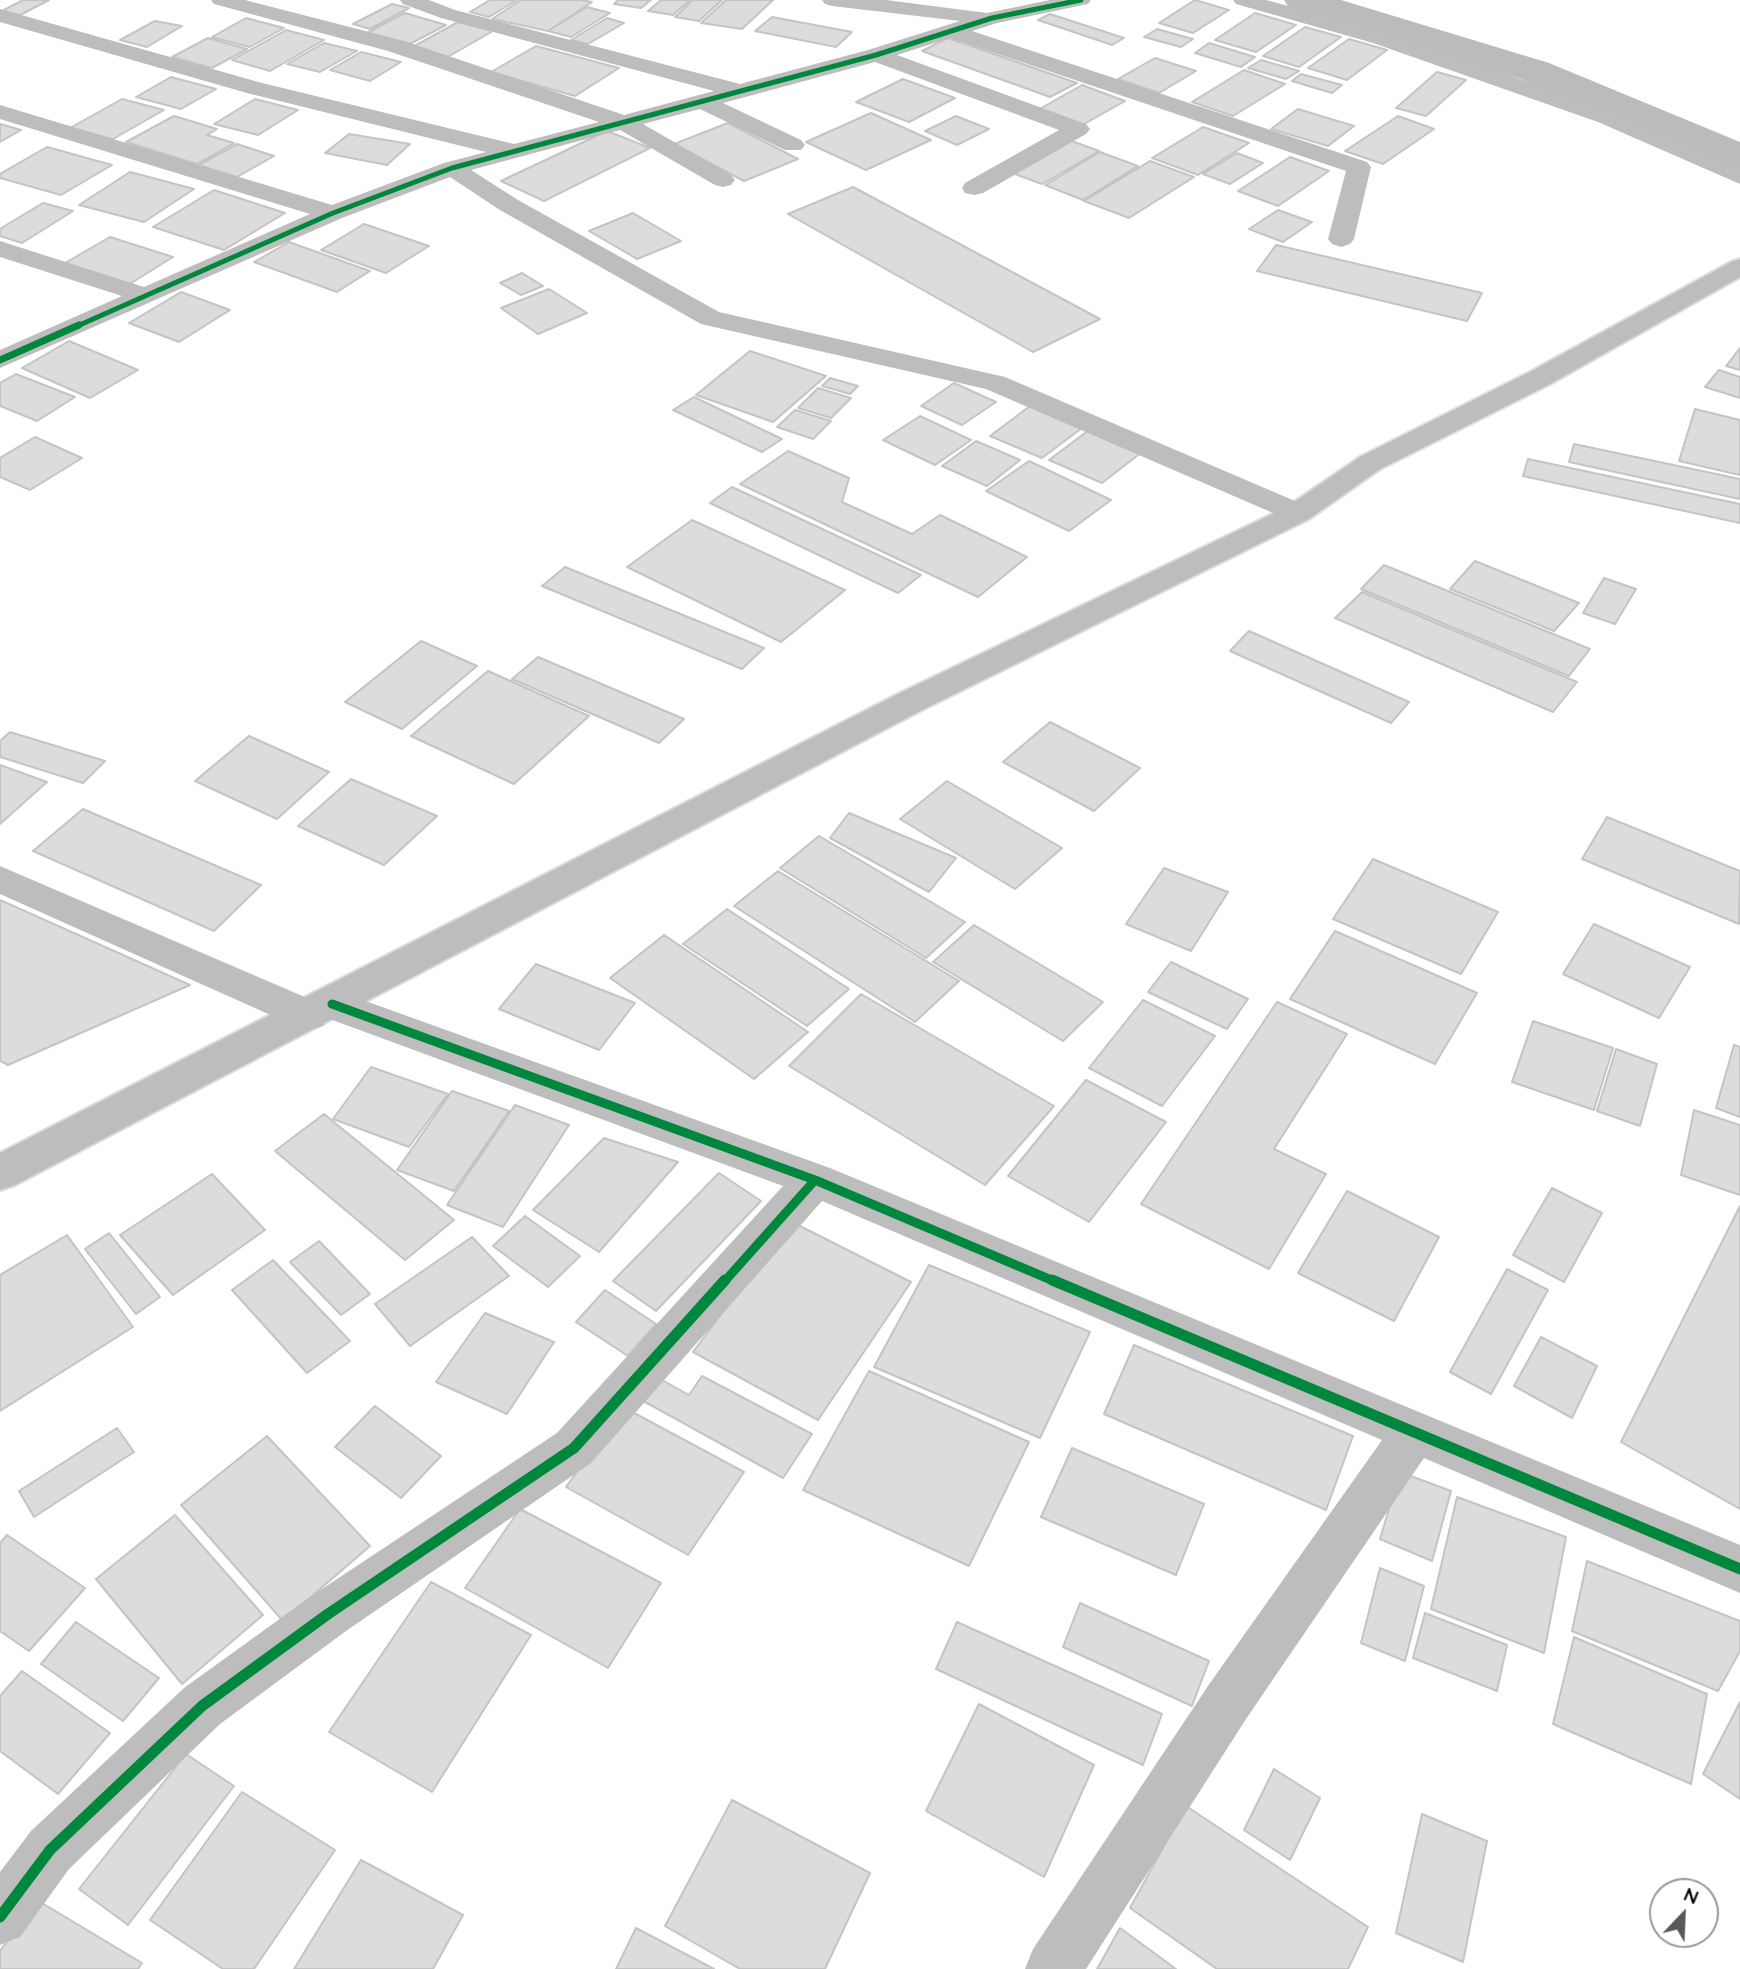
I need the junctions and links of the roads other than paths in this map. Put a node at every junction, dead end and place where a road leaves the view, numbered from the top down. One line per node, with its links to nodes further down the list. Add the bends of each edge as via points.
1 (221, 0): 13 (street, via 396,46)
2 (410, 0): 10 (street)
3 (832, 0): 7 (street)
4 (1081, 0): 7 (street)
5 (1243, 0): 17 (street, via 1381,38 1606,117)
6 (0, 15): 15 (street, via 256,88)
7 (992, 18): 8 (street)
8 (952, 32): 9 (street); 21 (street, via 1359,167)
9 (876, 55): 10 (street); 19 (street, via 1078,129)
10 (742, 91): 11 (street)
11 (701, 101): 13 (street); 14 (street)
12 (0, 112): 20 (street)
13 (622, 122): 15 (street); 18 (street)
14 (793, 145)
15 (516, 152): 16 (street)
16 (452, 168): 20 (street); 26 (street, via 710,318 995,383)
17 (1740, 177)
18 (723, 180)
19 (974, 188)
20 (333, 213): 24 (street)
21 (1341, 239)
22 (0, 249): 24 (street)
23 (1740, 267): 26 (street, via 1540,378 1370,463)
24 (144, 295): 25 (street)
25 (0, 360)
26 (1298, 513): 28 (street, via 898,708)
27 (0, 879): 28 (street)
28 (320, 1010): 29 (street); 30 (street)
29 (0, 1173)
30 (815, 1180): 31 (street); 33 (street, via 574,1448 328,1614 202,1706 50,1850)
31 (1415, 1432): 32 (street); 34 (street, via 1228,1701)
32 (1740, 1569)
33 (0, 1917)
34 (1053, 1969)

